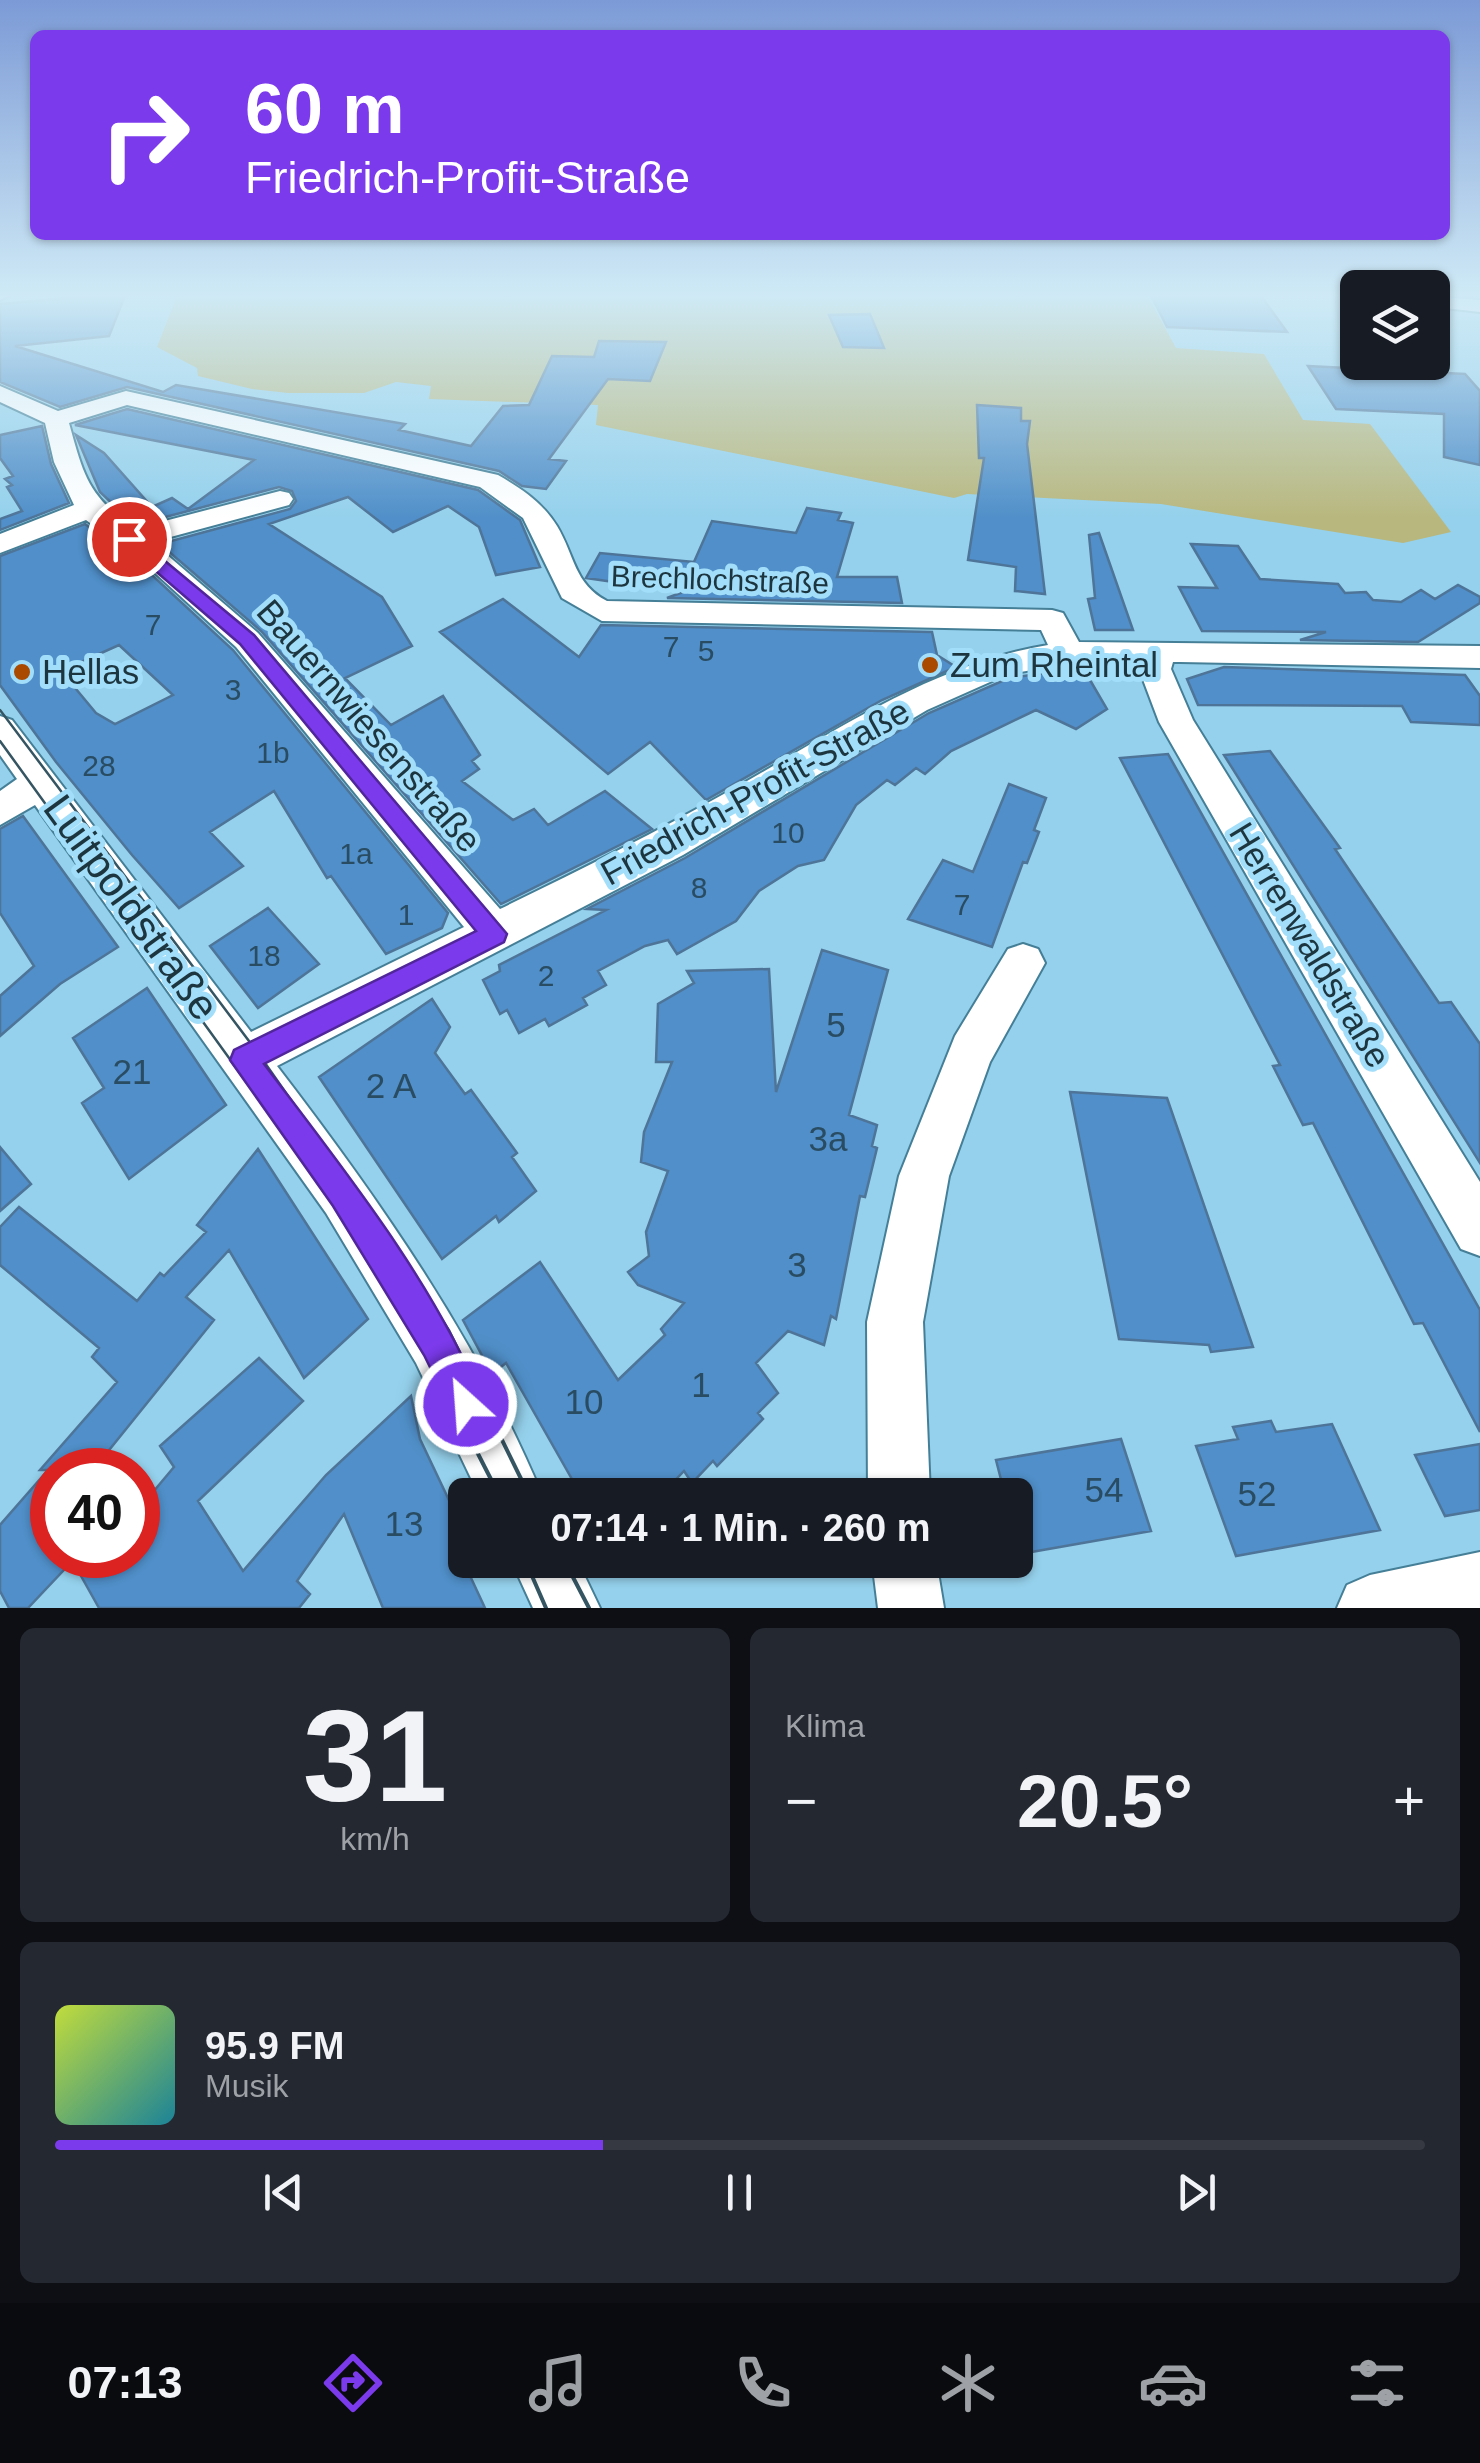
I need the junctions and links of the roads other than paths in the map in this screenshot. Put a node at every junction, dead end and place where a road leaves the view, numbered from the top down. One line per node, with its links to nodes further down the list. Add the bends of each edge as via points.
1 (0, 393): 2 (street)
2 (56, 419): 4 (street, Bauernwiesenstraße, via 66,462); 7 (street, Brechlochstraße, via 126,398 489,480 533,512 564,586 602,611 1052,620)
3 (280, 499): 5 (street)
4 (89, 509): 5 (street, Bauernwiesenstraße); 6 (street)
5 (129, 539): 13 (street, Bauernwiesenstraße, via 247,640)
6 (0, 544)
7 (1068, 653): 9 (street, Friedrich-Profit-Straße); 13 (street, Friedrich-Profit-Straße, via 1001,664 950,683 670,844)
8 (1472, 653): 9 (street, Friedrich-Profit-Straße)
9 (1159, 655): 16 (street, Herrenwaldstraße, via 1155,670 1176,722)
10 (0, 730): 11 (street, Luitpoldstraße)
11 (40, 783): 12 (street); 15 (street, Luitpoldstraße)
12 (0, 810)
13 (494, 934): 15 (street, Friedrich-Profit-Straße)
14 (1023, 964): 18 (street, via 971,1052 924,1176 895,1322)
15 (244, 1060): 17 (street, Luitpoldstraße, via 344,1195 436,1342)
16 (1480, 1230)
17 (503, 1478)
18 (899, 1478)
19 (552, 1578): 22 (street)
20 (907, 1578): 23 (street)
21 (1480, 1585): 24 (street)
22 (567, 1608)
23 (911, 1608)
24 (1370, 1608)

